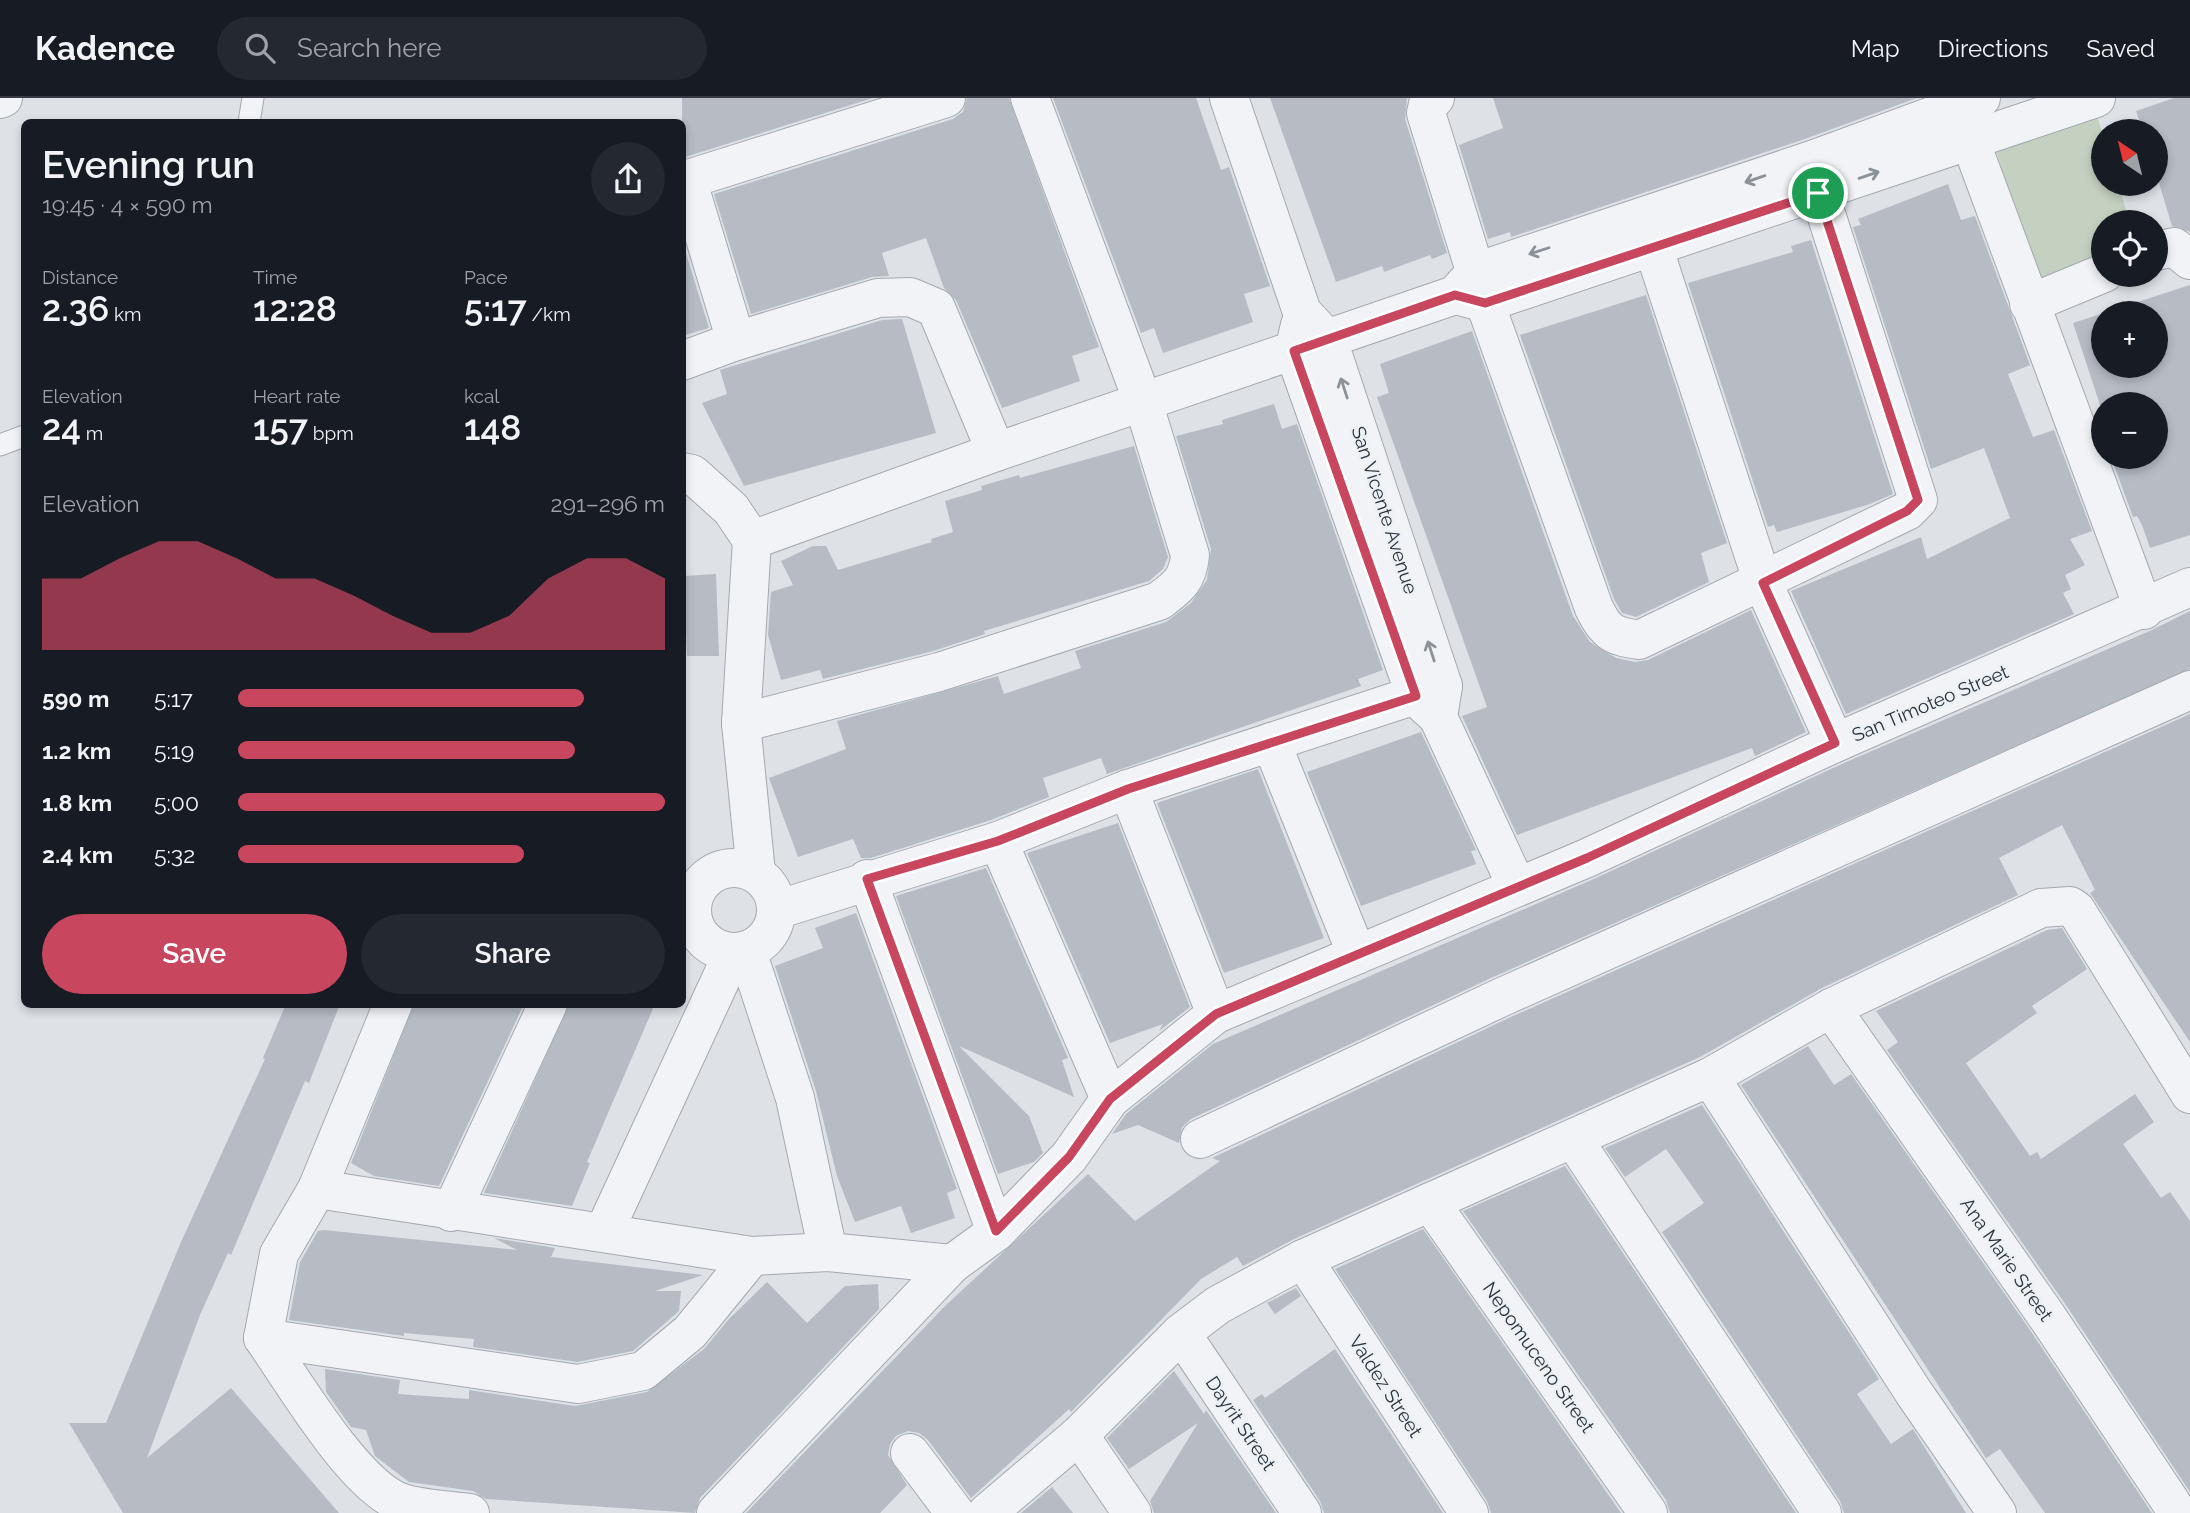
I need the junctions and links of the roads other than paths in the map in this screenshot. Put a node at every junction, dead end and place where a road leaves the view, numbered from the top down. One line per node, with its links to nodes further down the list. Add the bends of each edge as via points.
1 (253, 98): 8 (lane)
2 (946, 98): 10 (street)
3 (1030, 98): 21 (street)
4 (1229, 98): 19 (street)
5 (1435, 98): 16 (street, via 1426,113)
6 (2096, 98): 7 (street)
7 (1966, 110): 9 (street); 17 (street)
8 (250, 119)
9 (1813, 177): 12 (street); 27 (street, via 1918,500 1907,511)
10 (686, 180)
11 (686, 183): 18 (street)
12 (1648, 231): 16 (street); 27 (street)
13 (2168, 248): 14 (street, via 2174,247)
14 (2190, 260)
15 (2091, 278): 17 (street)
16 (1472, 290): 19 (street); 27 (street, via 1600,622 1614,636 1639,640)
17 (2029, 304): 29 (street)
18 (736, 341): 20 (street); 24 (street, via 878,298 922,300 936,308)
19 (1311, 345): 21 (street); 31 (street, San Vicente Avenue)
20 (686, 360)
21 (1143, 402): 24 (street); 32 (street, via 1190,555 1188,575 1179,587 1159,601 939,672)
22 (21, 437): 23 (lane)
23 (0, 445)
24 (996, 452): 26 (street)
25 (686, 473): 26 (street, via 731,509)
26 (752, 540): 32 (street)
27 (1763, 583): 34 (street)
28 (2190, 587): 29 (street, San Timoteo Street)
29 (2144, 610): 34 (street, San Timoteo Street)
30 (2190, 690): 51 (street, via 1502,997)
31 (1433, 700): 33 (street); 39 (street, San Vicente Avenue)
32 (741, 723): 37 (street)
33 (1271, 741): 35 (street); 43 (street)
34 (1835, 743): 39 (street, San Timoteo Street)
35 (1128, 789): 36 (street); 47 (street)
36 (998, 841): 38 (street); 50 (street)
37 (755, 873): 40 (street, via 742,868 713,873); 41 (street, via 774,895)
38 (867, 879): 41 (street); 56 (street)
39 (1517, 887): 43 (street, San Timoteo Street)
40 (688, 895): 42 (street, via 699,934 720,950)
41 (776, 910): 42 (street, via 768,935)
42 (740, 952): 57 (street); 58 (street, via 795,1098)
43 (1357, 955): 47 (street, San Timoteo Street)
44 (391, 1008): 53 (street)
45 (546, 1008): 55 (street)
46 (1831, 1008): 48 (street); 49 (street, via 2041,908 2063,906 2076,910); 76 (street, Ana Marie Street)
47 (1216, 1014): 50 (street, San Timoteo Street)
48 (1710, 1077): 52 (street); 75 (street)
49 (2190, 1094)
50 (1110, 1099): 56 (street, San Timoteo Street, via 1069,1157)
51 (1200, 1139)
52 (1574, 1140): 54 (street); 74 (street)
53 (317, 1189): 55 (street); 63 (street, via 279,1254)
54 (1430, 1202): 60 (street); 73 (street, Nepomuceno Street)
55 (451, 1212): 57 (street)
56 (996, 1231): 61 (street, San Timoteo Street)
57 (604, 1232): 59 (street)
58 (828, 1252): 59 (street); 61 (street)
59 (752, 1256): 63 (street, via 690,1332 643,1371 578,1384)
60 (1303, 1259): 62 (street, via 1218,1305); 72 (street, Valdez Street)
61 (952, 1264): 67 (street, San Timoteo Street)
62 (1181, 1333): 64 (street); 71 (street, Dayrit Street)
63 (263, 1338): 66 (street, via 336,1442 374,1486 396,1501)
64 (1079, 1435): 69 (street); 70 (street)
65 (909, 1453): 68 (street)
66 (470, 1513)
67 (716, 1513)
68 (955, 1513)
69 (987, 1513)
70 (1132, 1513)
71 (1302, 1513)
72 (1469, 1513)
73 (1647, 1513)
74 (1822, 1513)
75 (1997, 1513)
76 (2178, 1513)

